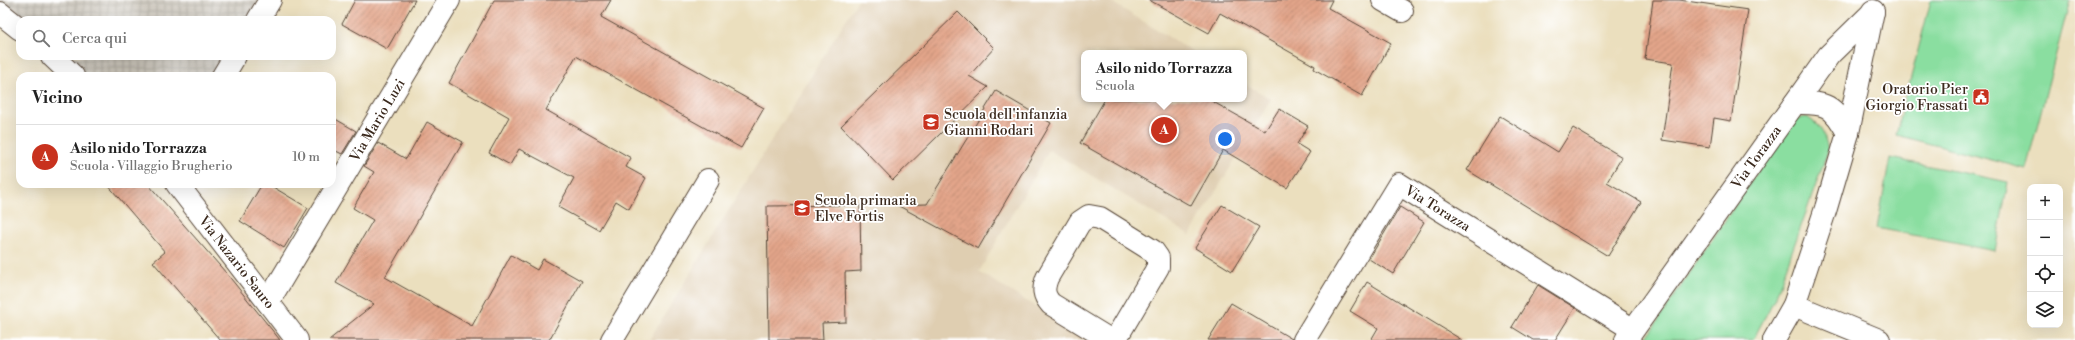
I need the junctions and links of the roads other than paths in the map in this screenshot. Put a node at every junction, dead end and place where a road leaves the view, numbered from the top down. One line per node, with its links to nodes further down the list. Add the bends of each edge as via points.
1 (270, 0): 7 (street)
2 (449, 0): 17 (street, Via Mario Luzi)
3 (1383, 0): 5 (street)
4 (1874, 6): 13 (street, Via Torazza, via 1830,55); 14 (street, Via Torazza)
5 (1402, 11)
6 (0, 13): 8 (street)
7 (260, 16)
8 (16, 26)
9 (56, 60): 11 (street)
10 (233, 60): 12 (street)
11 (69, 72)
12 (225, 72)
13 (1795, 103): 14 (street, via 1817,102 1826,106 1835,111); 19 (street, Via Torazza)
14 (1848, 132): 18 (street, Via Torazza)
15 (708, 180): 21 (street)
16 (180, 188): 17 (street, Via Nazario Sauro)
17 (268, 302): 20 (street, Via Nazario Sauro)
18 (1794, 305): 25 (street, Via Torazza); 26 (street)
19 (1629, 335): 24 (street, Via Torazza, via 1399,184)
20 (297, 340)
21 (612, 340)
22 (1110, 340): 23 (street, via 1051,304 1045,297 1043,288 1080,222 1089,216 1100,218 1153,251 1158,258 1158,267)
23 (1115, 340)
24 (1304, 340)
25 (1774, 340)
26 (1879, 340)

